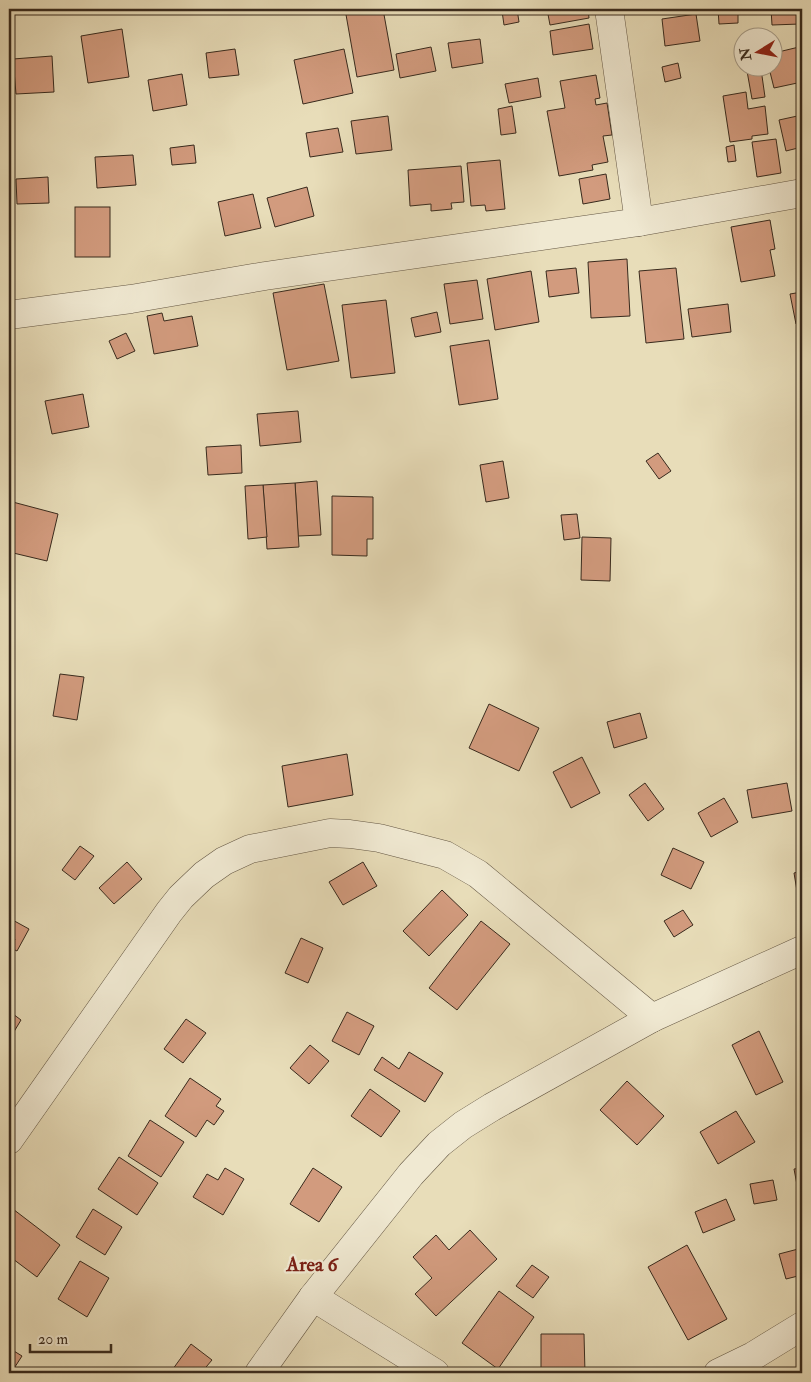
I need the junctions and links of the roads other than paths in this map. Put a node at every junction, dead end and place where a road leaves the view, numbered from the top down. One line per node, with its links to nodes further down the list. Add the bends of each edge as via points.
1 (609, 9): 3 (street)
2 (802, 193): 3 (street)
3 (639, 222): 4 (street)
4 (9, 315)
5 (802, 950): 6 (street)
6 (652, 1018): 7 (street, via 478,874 444,855 379,838 330,833 250,849 204,875 181,897); 8 (street, via 492,1107 439,1144 411,1174)
7 (9, 1140)
8 (313, 1297): 10 (street); 11 (street)
9 (802, 1326): 12 (street)
10 (259, 1373)
11 (435, 1373)
12 (718, 1373)

